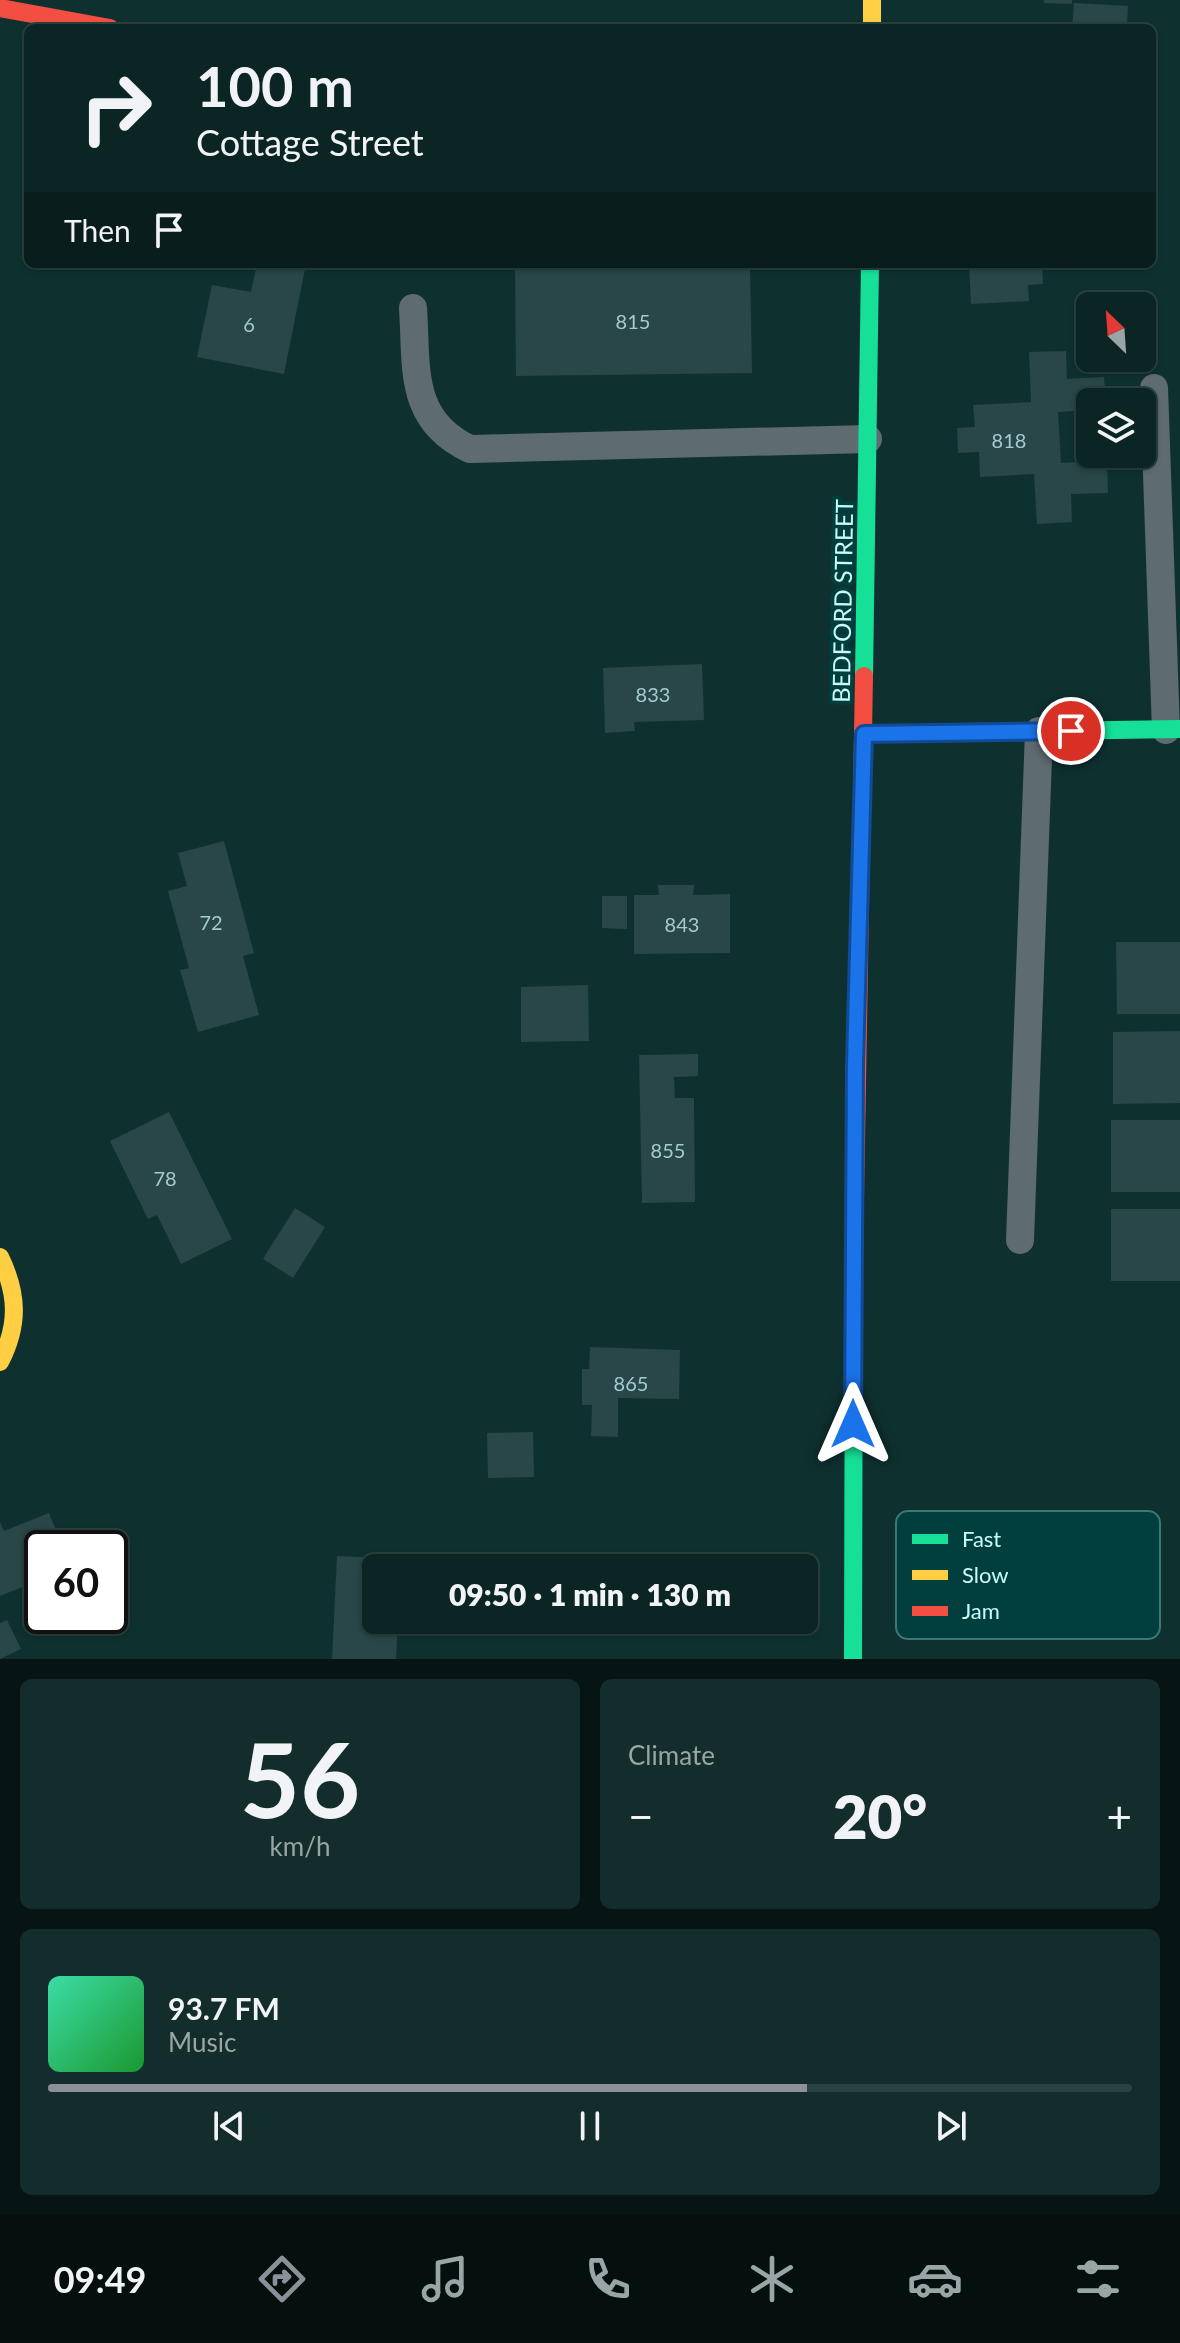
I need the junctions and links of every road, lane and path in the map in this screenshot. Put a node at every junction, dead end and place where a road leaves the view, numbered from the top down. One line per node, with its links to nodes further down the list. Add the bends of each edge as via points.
1 (872, 0): 4 (main road)
2 (0, 8): 3 (main road)
3 (88, 24)
4 (872, 24)
5 (870, 268): 8 (main road, BEDFORD STREET)
6 (413, 308): 8 (lane, via 418,382 427,417 447,439 470,449)
7 (1156, 424): 9 (lane)
8 (868, 439): 11 (main road, BEDFORD STREET)
9 (1173, 730): 10 (main road)
10 (1039, 731): 11 (main road); 12 (lane)
11 (864, 734): 15 (main road, BEDFORD STREET, via 855,1078)
12 (1020, 1240)
13 (0, 1257): 14 (main road, via 13,1281 18,1311 12,1341)
14 (0, 1362)
15 (853, 1659)

